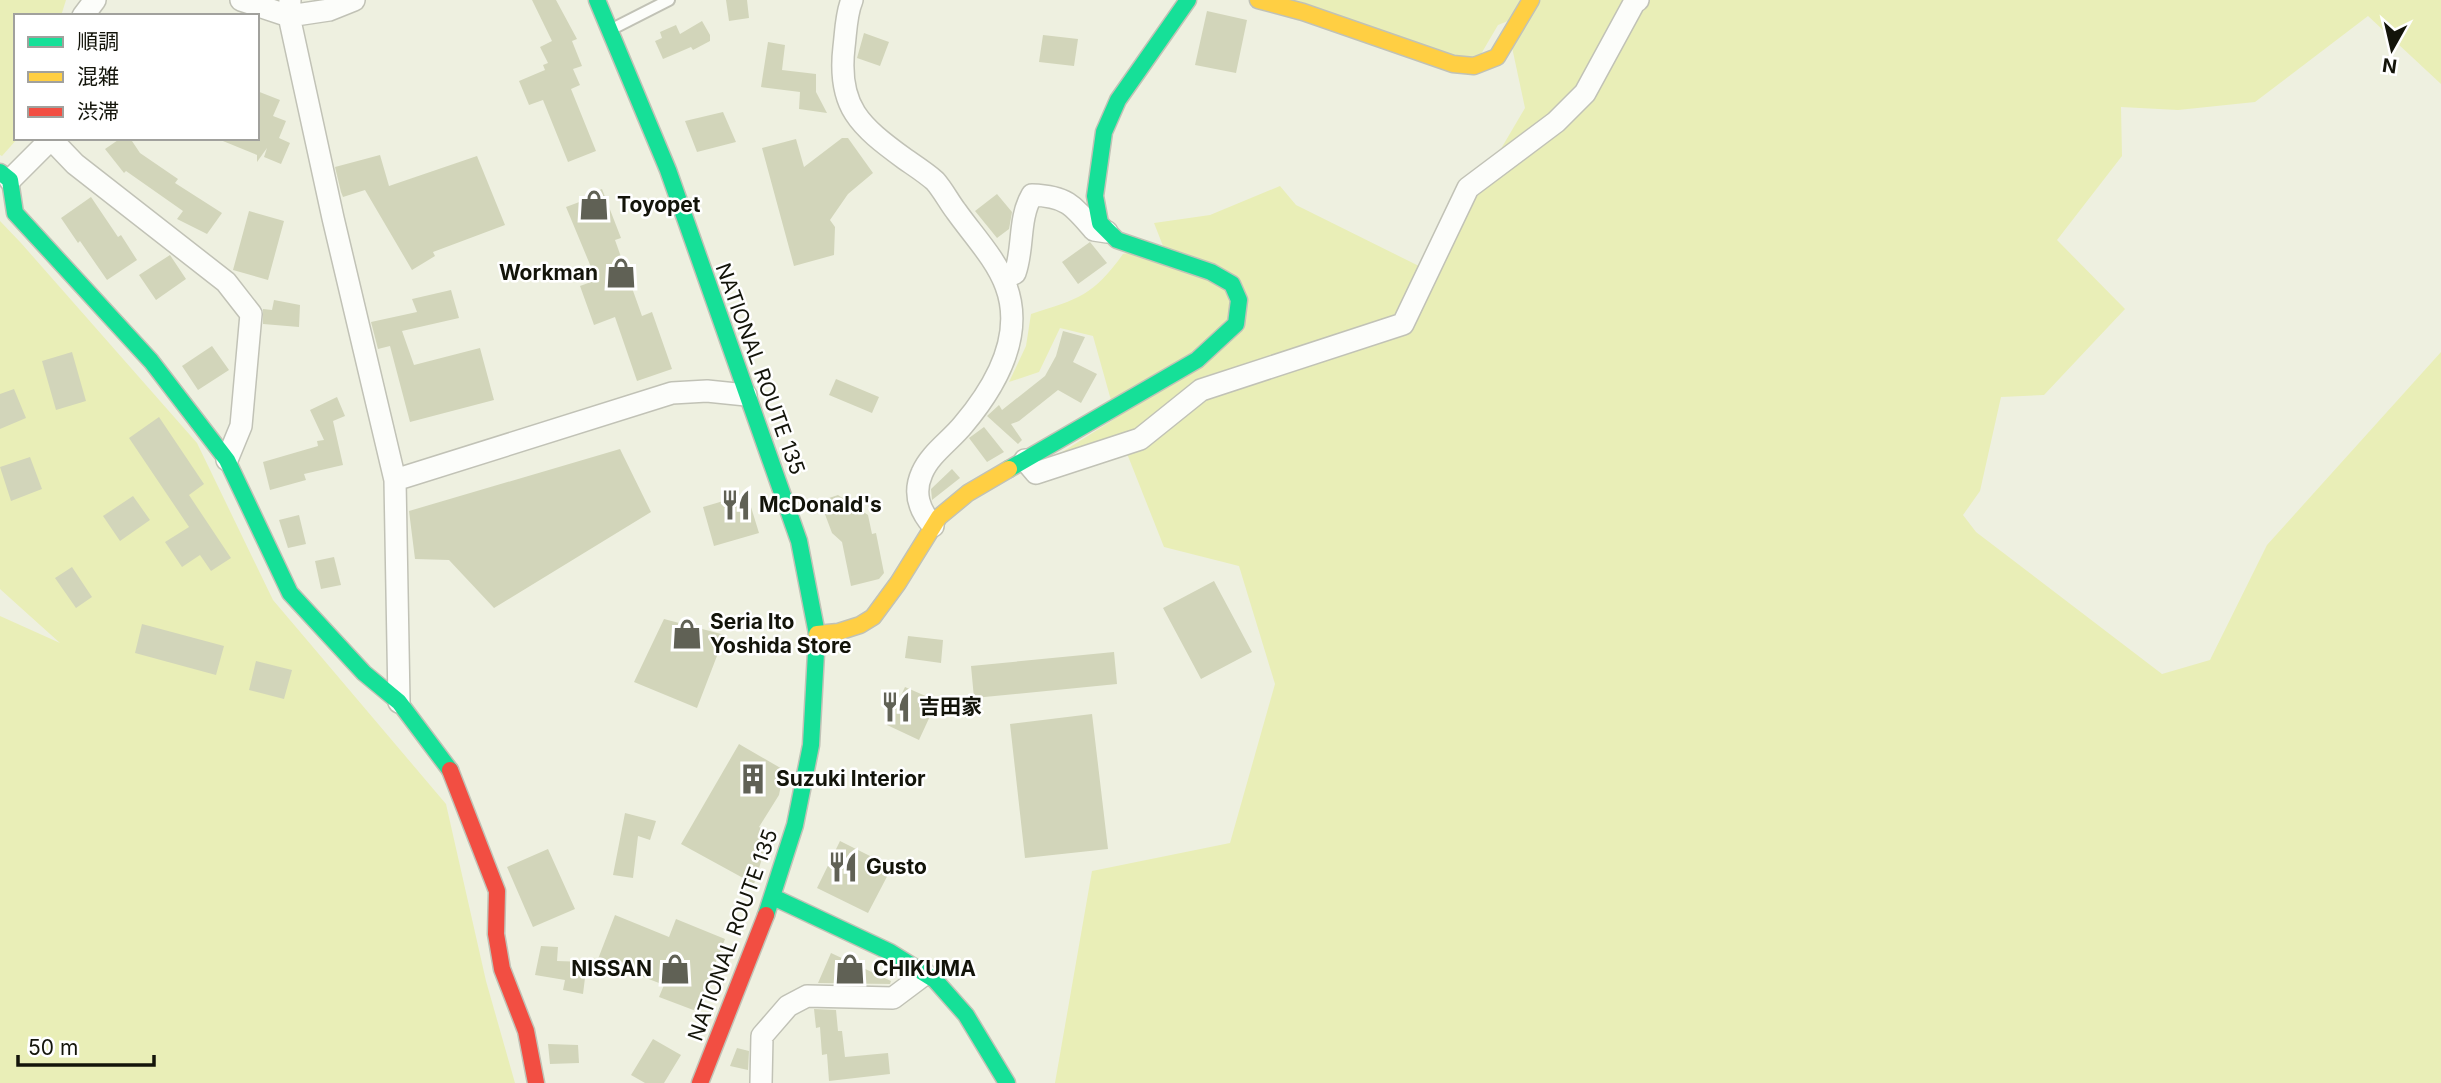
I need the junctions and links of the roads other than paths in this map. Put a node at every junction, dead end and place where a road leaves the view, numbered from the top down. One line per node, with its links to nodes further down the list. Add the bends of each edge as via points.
1 (241, 0): 10 (street)
2 (354, 0): 10 (street, via 329,9)
3 (597, 0): 11 (main road, NATIONAL ROUTE 135)
4 (670, 0): 11 (lane)
5 (852, 0): 16 (street, via 842,79 855,117 936,182)
6 (1188, 0): 15 (main road, via 1118,100 1104,132 1095,196 1100,223)
7 (1258, 0): 8 (main road, via 1453,64 1474,66 1497,57)
8 (1531, 0)
9 (1638, 0): 19 (street, via 1585,93 1556,122 1468,188 1403,324 1201,390 1140,439 1036,472)
10 (290, 8): 20 (street, via 333,218)
11 (610, 30): 17 (main road, NATIONAL ROUTE 135, via 668,170)
12 (51, 140): 14 (street)
13 (53, 140): 18 (street, via 75,164 226,282 251,314 241,426)
14 (5, 176): 18 (main road, via 15,213 151,361)
15 (1109, 232): 16 (street, via 1094,230 1063,198 1032,195 1025,207 1015,273); 19 (main road, via 1117,240 1211,272 1232,284 1239,300 1237,324 1197,360)
16 (1003, 279): 21 (street, via 1013,310 1007,355 990,387 923,471 919,483 921,512)
17 (746, 396): 20 (street, via 707,391 672,394); 22 (main road, NATIONAL ROUTE 135, via 799,541)
18 (227, 460): 23 (main road, via 290,593 364,673)
19 (1025, 460): 21 (main road, via 968,493)
20 (395, 480): 23 (street)
21 (933, 526): 22 (main road, via 873,617 838,632)
22 (817, 634): 24 (main road, NATIONAL ROUTE 135, via 811,745 795,825)
23 (399, 702): 26 (main road, via 448,765 497,891 496,934 502,969 526,1031)
24 (773, 897): 25 (main road, via 890,952); 27 (main road, NATIONAL ROUTE 135)
25 (925, 974): 28 (street, via 893,998 807,996 788,1006 762,1036); 29 (main road, via 966,1015)
26 (536, 1083)
27 (700, 1083)
28 (761, 1083)
29 (1007, 1083)

